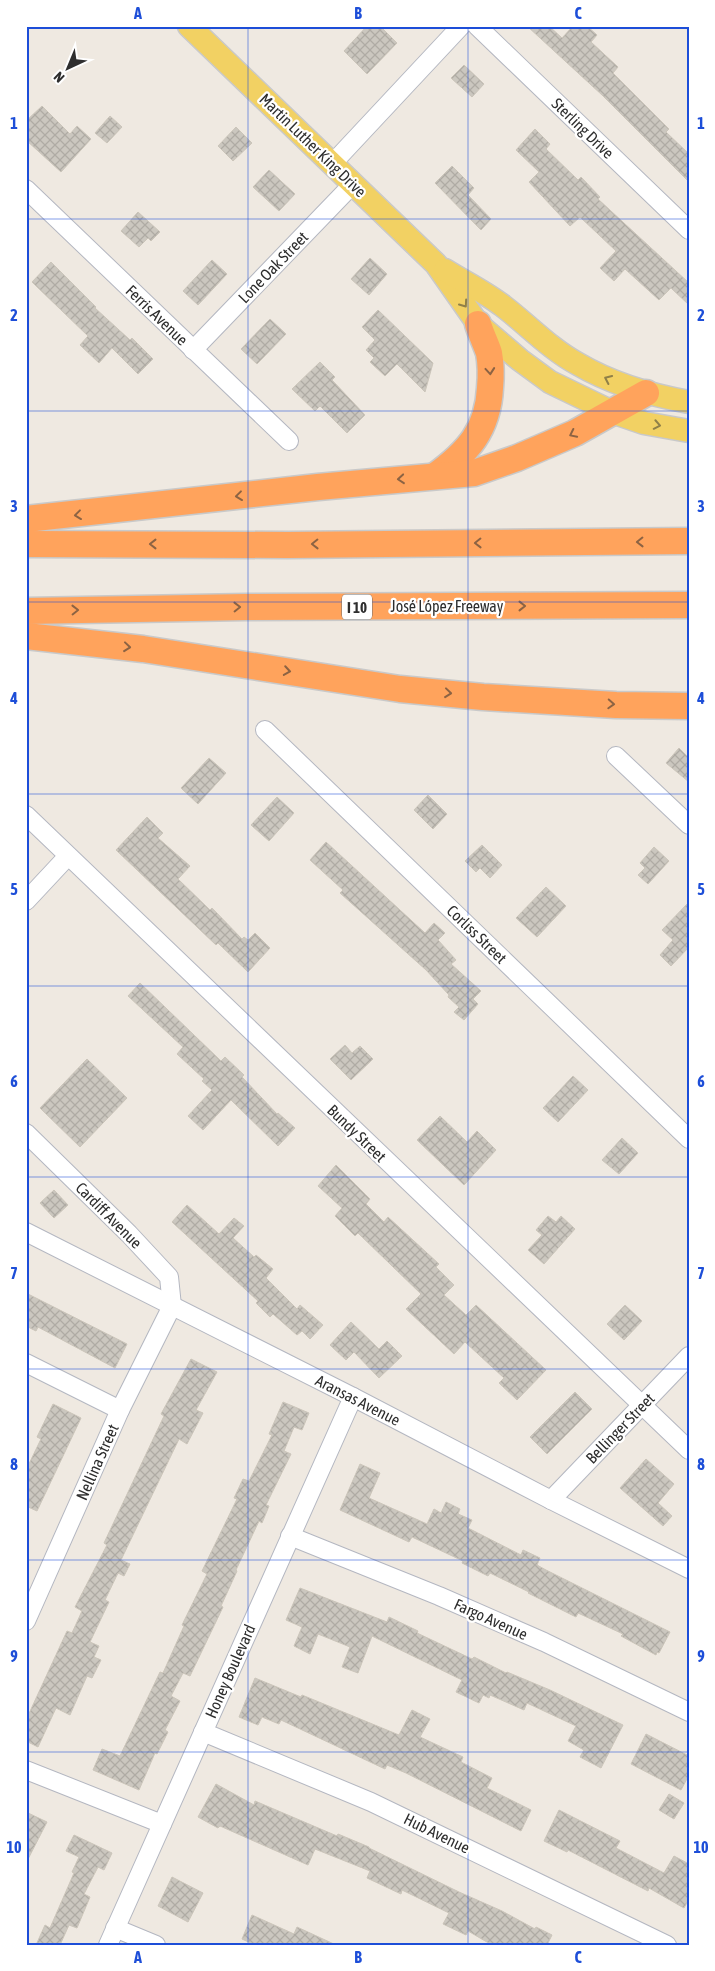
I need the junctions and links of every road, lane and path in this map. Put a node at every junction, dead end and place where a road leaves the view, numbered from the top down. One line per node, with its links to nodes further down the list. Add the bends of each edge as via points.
1 (190, 26): 4 (main road, Martin Luther King Drive)
2 (461, 26): 4 (street)
3 (477, 26): 7 (street, Sterling Drive)
4 (332, 164): 5 (main road, Martin Luther King Drive)
5 (353, 184): 8 (main road, Martin Luther King Drive); 10 (street, Lone Oak Street)
6 (26, 189): 10 (street, Ferris Avenue)
7 (689, 230)
8 (436, 264): 9 (main road, Martin Luther King Drive, one-way to 9); 11 (main road, Martin Luther King Drive, one-way to 8, via 577,364 501,305)
9 (478, 324): 13 (main road, Martin Luther King Drive, via 550,382); 16 (highway, one-way to 16, via 489,354 489,405 482,427 472,443 454,463)
10 (193, 350): 15 (street, Ferris Avenue)
11 (646, 393): 12 (main road, Martin Luther King Drive); 13 (highway)
12 (689, 402)
13 (612, 412): 14 (main road, Martin Luther King Drive, one-way to 14); 16 (highway, one-way to 16, via 575,433 517,458 474,473)
14 (689, 431)
15 (289, 441)
16 (436, 476): 17 (highway, one-way to 17)
17 (26, 519)
18 (689, 541): 19 (highway, one-way to 19)
19 (26, 544)
20 (689, 605): 21 (highway, José López Freeway / I 10, one-way to 20)
21 (26, 611)
22 (26, 636): 23 (highway, one-way to 23, via 142,649 400,689 616,705)
23 (689, 706)
24 (265, 730): 31 (street, Corliss Street)
25 (616, 756): 27 (street)
26 (26, 815): 28 (street, Bundy Street)
27 (689, 825)
28 (68, 856): 29 (street); 37 (street, Bundy Street)
29 (26, 901)
30 (26, 1133): 33 (street, Cardiff Avenue, via 169,1277)
31 (689, 1138)
32 (26, 1232): 33 (street, Aransas Avenue)
33 (172, 1306): 36 (street, Aransas Avenue); 38 (street, Nellina Street)
34 (689, 1356): 37 (street, Bellinger Street)
35 (26, 1363): 38 (street)
36 (353, 1397): 40 (street, Aransas Avenue); 41 (street, Honey Boulevard)
37 (641, 1406): 39 (street, Bundy Street); 40 (street, Bellinger Street)
38 (120, 1410): 43 (street, Nellina Street)
39 (689, 1450)
40 (551, 1500): 42 (street, Aransas Avenue)
41 (290, 1536): 44 (street, Fargo Avenue, via 439,1596); 45 (street, Honey Boulevard)
42 (689, 1569)
43 (26, 1621)
44 (689, 1712)
45 (203, 1732): 47 (street, Honey Boulevard); 51 (street, Hub Avenue, via 372,1802)
46 (26, 1770): 47 (street)
47 (162, 1824): 48 (street, Honey Boulevard)
48 (115, 1928): 49 (street, Honey Boulevard); 50 (street)
49 (108, 1945)
50 (156, 1945)
51 (667, 1945)

